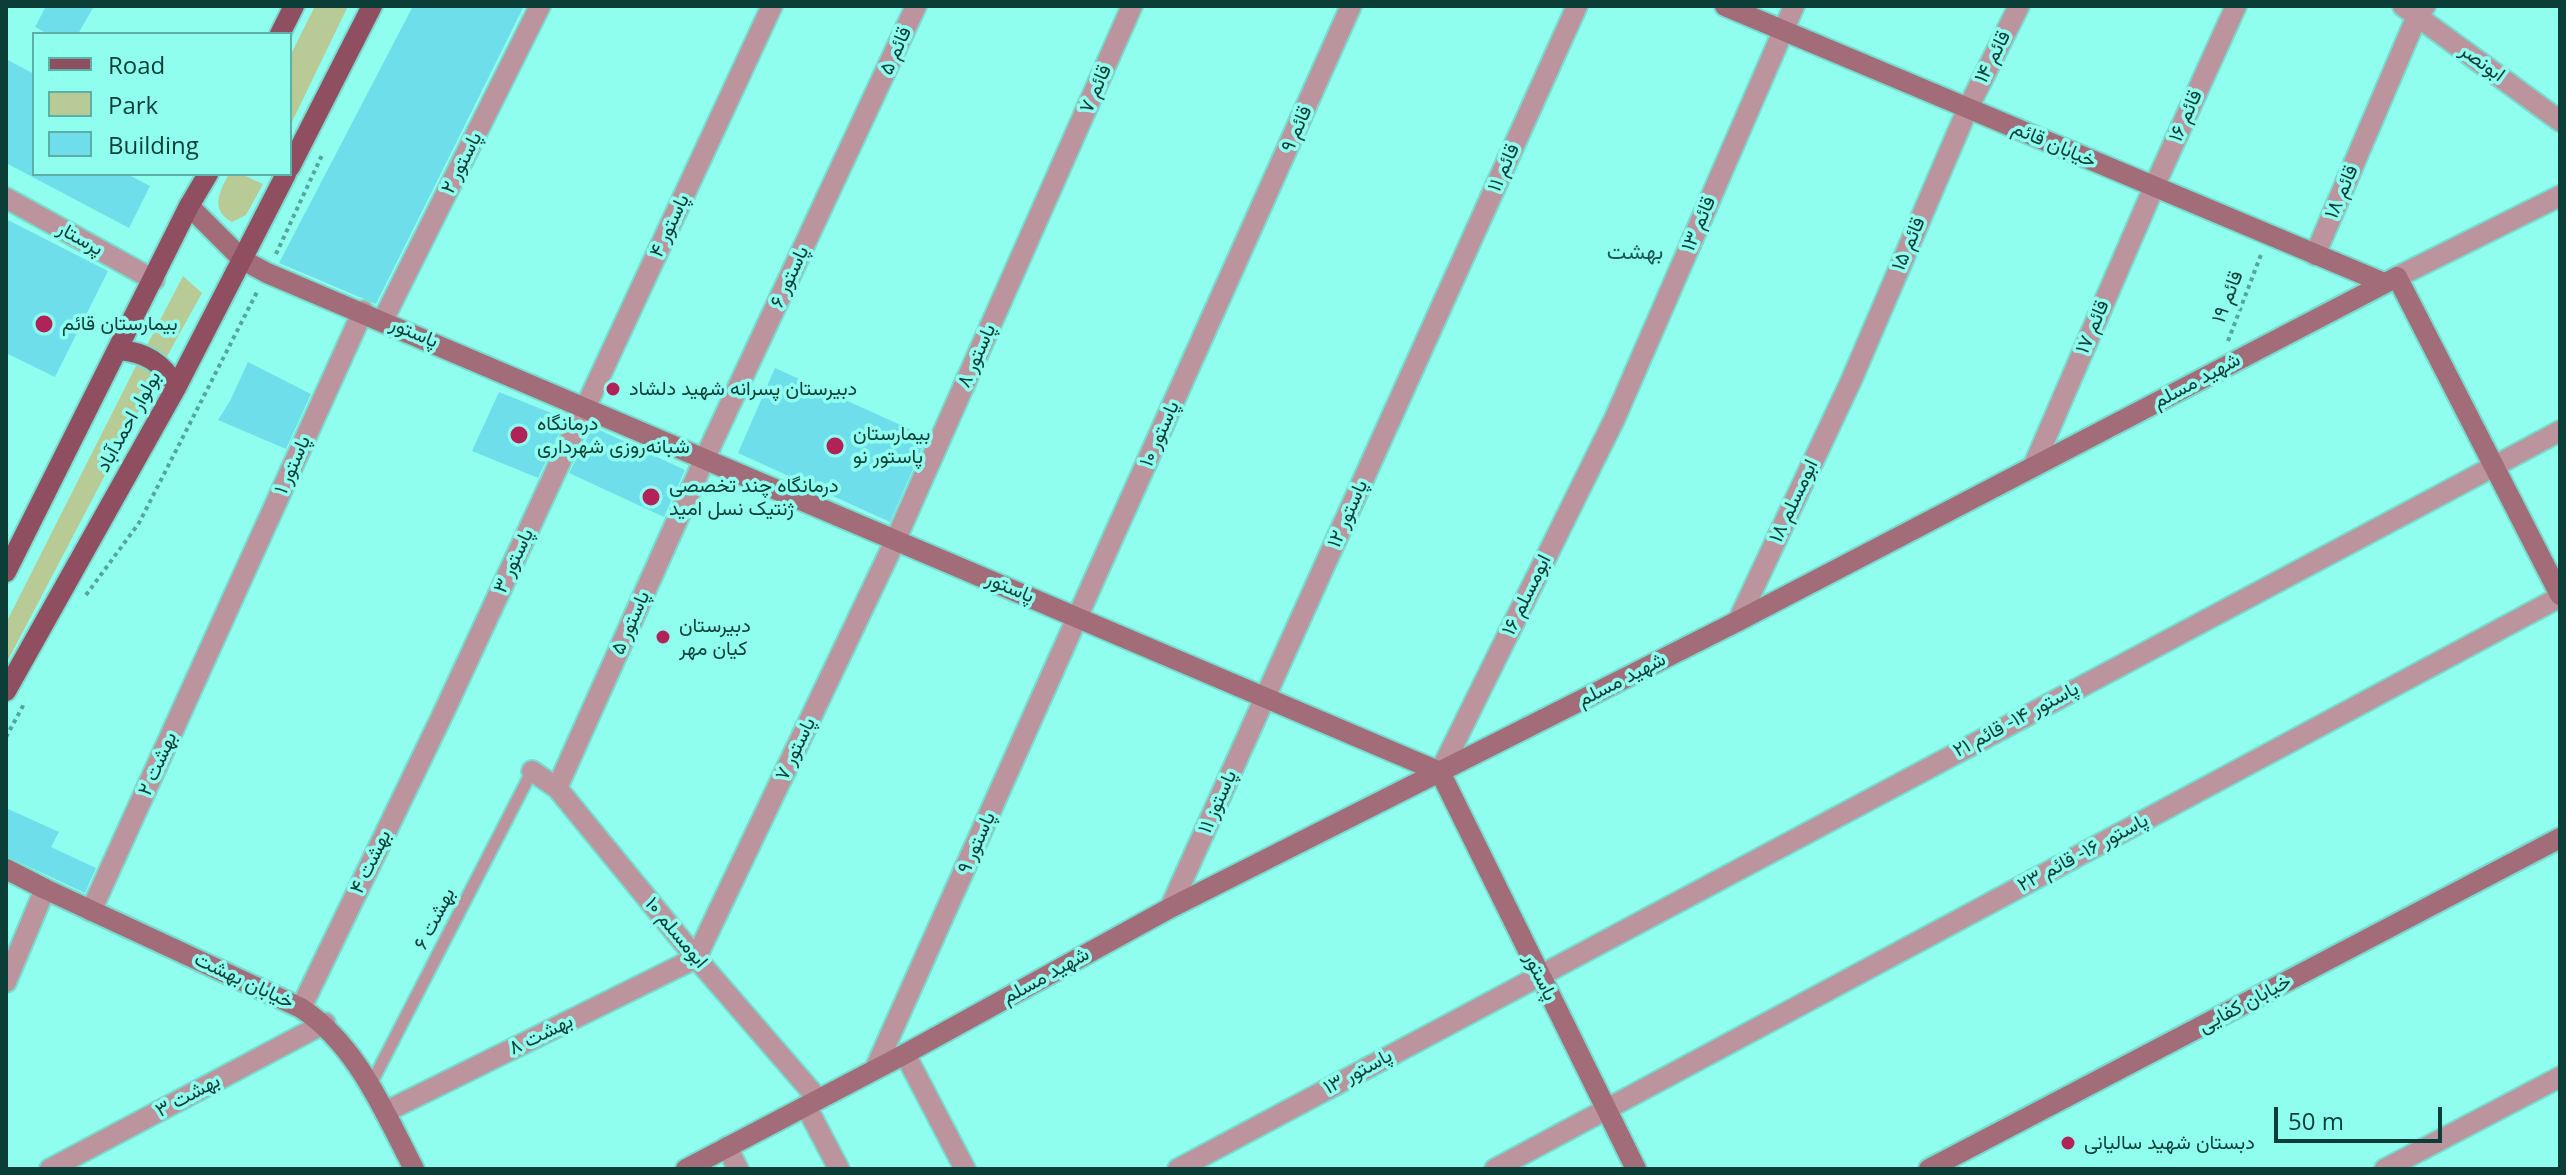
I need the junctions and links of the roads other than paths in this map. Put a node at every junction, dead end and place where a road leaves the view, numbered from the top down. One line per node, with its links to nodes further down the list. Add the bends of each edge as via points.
1 (294, 6): 15 (main road)
2 (372, 6): 19 (main road)
3 (540, 6): 33 (street, پاستور ۲)
4 (772, 6): 38 (street, پاستور ۴)
5 (916, 6): 16 (street, قائم ۵)
6 (1132, 6): 20 (street, قائم ۷)
7 (1351, 6): 27 (street, قائم ۹)
8 (1577, 6): 34 (street, قائم ۱۱)
9 (1725, 6): 14 (street, خیابان قائم)
10 (1794, 6): 14 (street, قائم ۱۳)
11 (2019, 6): 17 (street, قائم ۱۴)
12 (2236, 6): 23 (street, قائم ۱۶)
13 (2415, 9): 18 (street, ابونصر); 28 (street, قائم ۱۸)
14 (1783, 30): 17 (street, خیابان قائم); 39 (street, قائم ۱۳)
15 (281, 32)
16 (875, 97): 41 (street, پاستور ۶)
17 (1968, 108): 23 (street, خیابان قائم); 36 (street, قائم ۱۵)
18 (2560, 121)
19 (292, 163)
20 (1059, 173): 44 (street, پاستور ۸)
21 (207, 176): 26 (main road, بولوار احمدآباد)
22 (285, 176): 29 (main road, بولوار احمدآباد)
23 (2154, 187): 28 (street, خیابان قائم); 43 (street, قائم ۱۷)
24 (2560, 196): 31 (street, شهید مسلم)
25 (6, 198): 30 (street, پرستار)
26 (189, 206): 29 (street, پاستور); 30 (main road, بولوار احمدآباد)
27 (1242, 251): 47 (street, پاستور ۱۰)
28 (2315, 255): 31 (street, خیابان قائم)
29 (243, 260): 32 (street, پاستور); 37 (main road, بولوار احمدآباد)
30 (154, 280): 35 (main road, بولوار احمدآباد)
31 (2390, 280): 42 (street); 43 (street, شهید مسلم)
32 (363, 311): 33 (street, پاستور); 48 (street, پاستور ۱)
33 (383, 320): 38 (street, پاستور)
34 (1431, 331): 51 (street, پاستور ۱۲)
35 (118, 350): 37 (main road, via 154,358); 45 (main road, بولوار احمدآباد)
36 (1851, 381): 49 (street, ابومسلم ۱۸)
37 (177, 386): 50 (main road, بولوار احمدآباد)
38 (586, 407): 41 (street, پاستور); 52 (street, پاستور ۳)
39 (1615, 418): 54 (street, ابومسلم ۱۶)
40 (2560, 431): 42 (street, پاستور ۱۴- قائم ۲۱)
41 (705, 458): 44 (street, پاستور); 55 (street, پاستور ۵)
42 (2494, 466): 46 (street); 62 (street, پاستور ۱۴- قائم ۲۱)
43 (2033, 467): 49 (street, شهید مسلم)
44 (896, 539): 47 (street, پاستور); 61 (street, پاستور ۷)
45 (6, 572)
46 (2560, 596): 71 (street, پاستور ۱۶- قائم ۲۳)
47 (1078, 617): 51 (street, پاستور); 67 (street, پاستور ۹)
48 (224, 618): 60 (street, بهشت ۲)
49 (1738, 621): 54 (street, شهید مسلم)
50 (6, 691)
51 (1266, 697): 54 (street, پاستور); 59 (street, پاستوز ۱۱)
52 (442, 716): 64 (street, بهشت ۴)
53 (532, 771): 55 (street, ابومسلم ۱۰); 69 (lane, بهشت ۶)
54 (1440, 772): 59 (street, شهید مسلم); 62 (street, پاستور)
55 (557, 788): 61 (street, ابومسلم ۱۰)
56 (2560, 838): 83 (street, خیابان کفایی)
57 (6, 869): 58 (street, خیابان بهشت)
58 (45, 889): 60 (street, خیابان بهشت); 63 (street)
59 (1170, 908): 66 (street, شهید مسلم)
60 (91, 911): 64 (street, خیابان بهشت)
61 (696, 958): 70 (street, ابومسلم ۱۰); 72 (street, بهشت ۸)
62 (1538, 975): 71 (street, پاستور); 80 (street, پاستور ۱۳)
63 (6, 982)
64 (301, 1008): 65 (street, خیابان بهشت)
65 (325, 1023): 69 (street, خیابان بهشت); 74 (street, بهشت ۳)
66 (905, 1054): 67 (street, شهید مسلم); 79 (street)
67 (875, 1069): 70 (street, شهید مسلم)
68 (2560, 1077): 84 (street)
69 (371, 1084): 72 (street, خیابان بهشت)
70 (812, 1102): 73 (street, شهید مسلم); 78 (street, ابومسلم ۱۰)
71 (1606, 1109): 81 (street, پاستور ۱۶- قائم ۲۳); 82 (street, پاستور)
72 (385, 1112): 75 (street, خیابان بهشت)
73 (727, 1147): 76 (street, شهید مسلم); 77 (street)
74 (50, 1169)
75 (414, 1169)
76 (686, 1169)
77 (738, 1169)
78 (839, 1169)
79 (965, 1169)
80 (1178, 1169)
81 (1495, 1169)
82 (1636, 1169)
83 (1929, 1169)
84 (2385, 1169)

